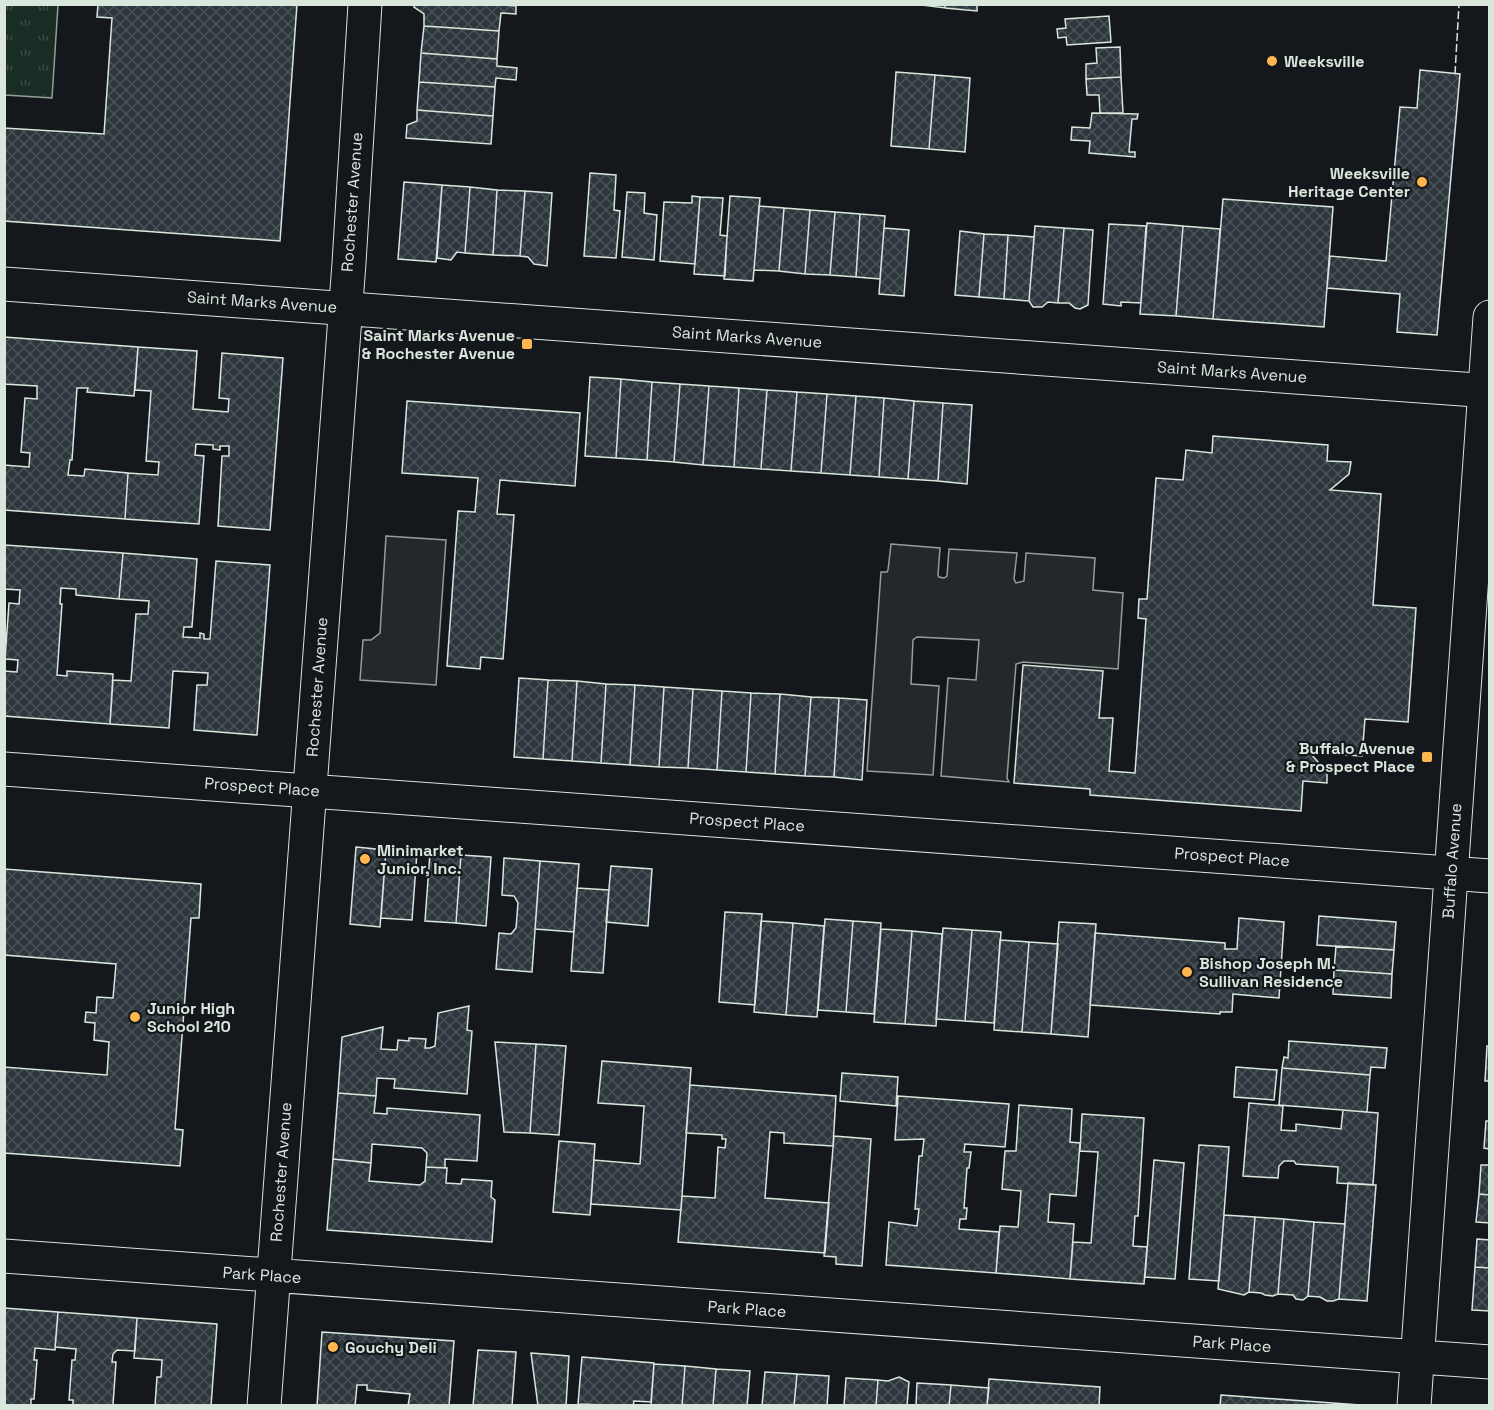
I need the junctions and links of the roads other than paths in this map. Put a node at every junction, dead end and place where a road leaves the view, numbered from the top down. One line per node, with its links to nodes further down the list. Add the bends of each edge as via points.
1 (365, 4): 3 (street, Rochester Avenue)
2 (4, 284): 3 (street, Saint Marks Avenue)
3 (345, 308): 5 (street, Saint Marks Avenue); 7 (street, Rochester Avenue)
4 (1490, 317): 5 (street, Buffalo Avenue)
5 (1487, 390): 8 (street, Buffalo Avenue)
6 (4, 769): 7 (street, Prospect Place)
7 (309, 790): 8 (street, Prospect Place); 11 (street, Rochester Avenue)
8 (1452, 873): 9 (street, Prospect Place); 12 (street, Buffalo Avenue)
9 (1490, 876)
10 (4, 1256): 11 (street, Park Place)
11 (274, 1276): 12 (street, Park Place); 14 (street, Rochester Avenue)
12 (1417, 1357): 13 (street, Park Place); 15 (street, Buffalo Avenue)
13 (1490, 1362)
14 (264, 1406)
15 (1413, 1406)

